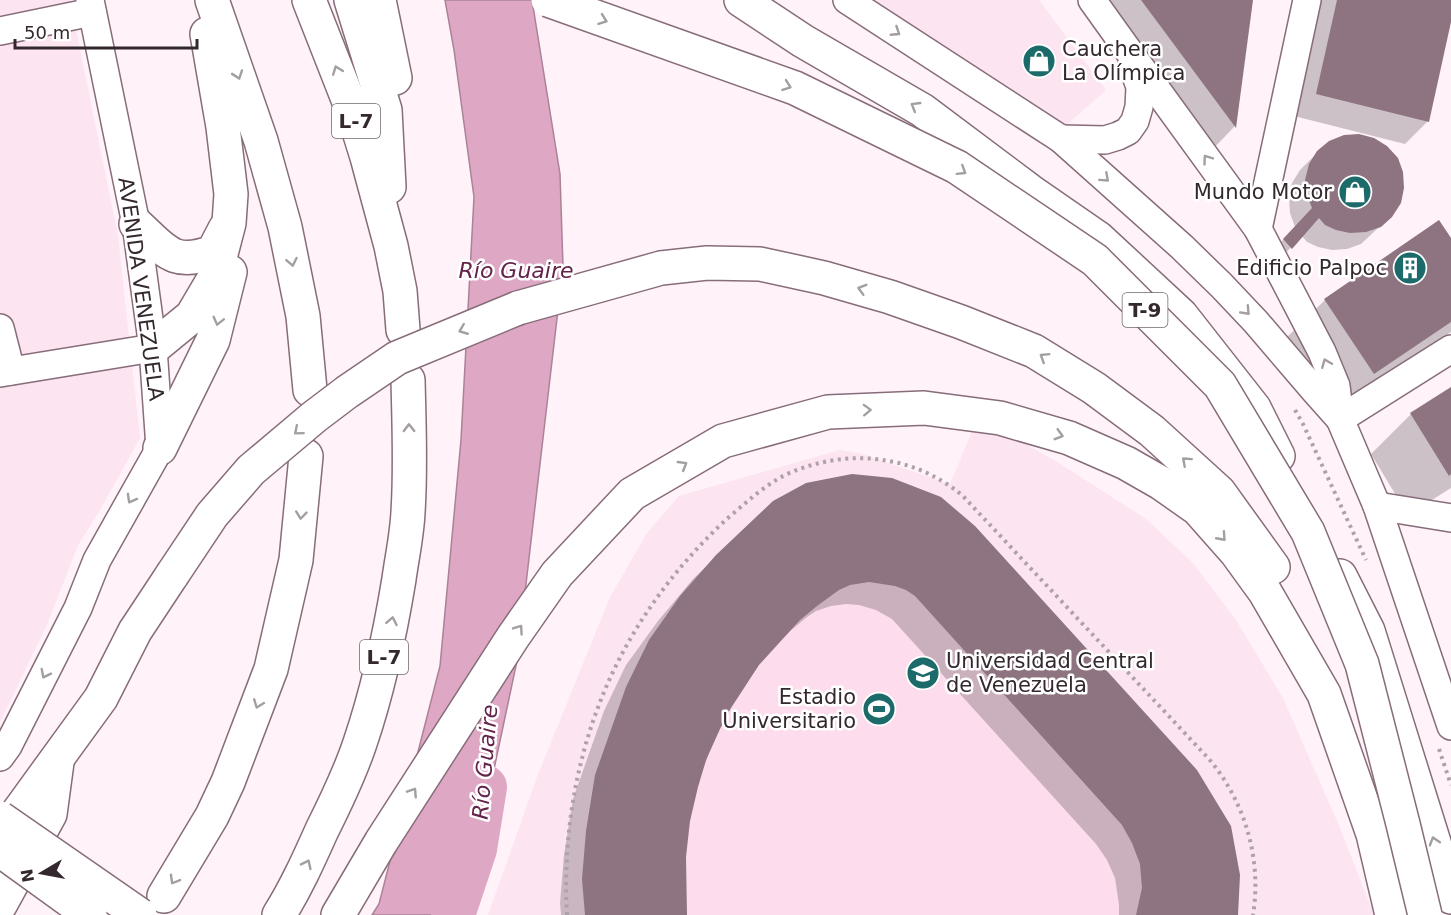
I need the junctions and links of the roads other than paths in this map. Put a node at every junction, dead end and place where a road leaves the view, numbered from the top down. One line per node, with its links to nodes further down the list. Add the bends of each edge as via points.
1 (201, 0): 15 (main road, via 223,127 231,194)
2 (212, 0): 25 (main road, one-way to 25, via 261,141 285,227 303,316)
3 (309, 0): 18 (main road, L-7, one-way to 3, via 353,112)
4 (351, 0): 18 (main road, via 385,110)
5 (380, 0): 18 (main road, via 395,76 402,172 403,195)
6 (548, 0): 44 (main road, T-9, one-way to 44, bridge, via 795,88 957,167 1095,260 1220,385 1308,532 1362,664)
7 (741, 0): 37 (main road, T-9, one-way to 7, via 1368,631 1254,408 1181,315 1098,238 922,110)
8 (847, 0): 14 (street, one-way to 14)
9 (1092, 0): 13 (street)
10 (1307, 0): 17 (street)
11 (91, 6): 12 (street); 16 (street, AVENIDA VENEZUELA)
12 (0, 31)
13 (1125, 46): 14 (street, via 1140,87 1135,121 1128,131 1105,140); 17 (street, one-way to 13)
14 (1061, 139): 26 (street, one-way to 26, via 1222,286)
15 (229, 222): 16 (main road, via 213,252 190,258 170,254); 21 (main road, via 215,277 192,316); 27 (main road, one-way to 27, via 230,272 213,340)
16 (136, 224): 21 (street, AVENIDA VENEZUELA)
17 (1258, 229): 26 (street, one-way to 17, via 1336,386 1322,352)
18 (391, 246): 20 (main road, L-7)
19 (0, 328): 23 (street)
20 (403, 330)
21 (153, 348): 23 (street); 27 (street, AVENIDA VENEZUELA)
22 (1451, 349): 26 (street)
23 (5, 372)
24 (408, 380): 41 (main road, L-7, one-way to 24, via 305,867 360,743 386,651 408,511)
25 (310, 390)
26 (1340, 419): 29 (street)
27 (160, 448): 33 (street, one-way to 33, via 97,560 78,608)
28 (306, 456): 39 (main road, one-way to 39, via 296,560 271,669 212,816)
29 (1377, 506): 30 (street); 31 (street)
30 (1451, 518)
31 (1451, 726)
32 (58, 757): 35 (main road); 38 (main road, via 50,814); 45 (main road, one-way to 32, bridge, via 1319,645 1271,563 1211,484 1152,431 1094,388 1034,351 890,297 760,264 707,263 662,268 518,308 397,358 347,392 251,470 212,515 135,631 101,699)
33 (0, 758)
34 (0, 818): 39 (main road, bridge)
35 (0, 837)
36 (0, 850): 40 (main road, bridge)
37 (1451, 897)
38 (0, 905)
39 (152, 906)
40 (90, 915)
41 (279, 915)
42 (338, 915): 43 (main road, one-way to 43, via 381,842 557,574 633,495 723,441 828,412 924,408 1000,418 1069,438 1135,468 1198,509 1265,592 1324,694 1373,834)
43 (1392, 915)
44 (1425, 915)
45 (1430, 915)

